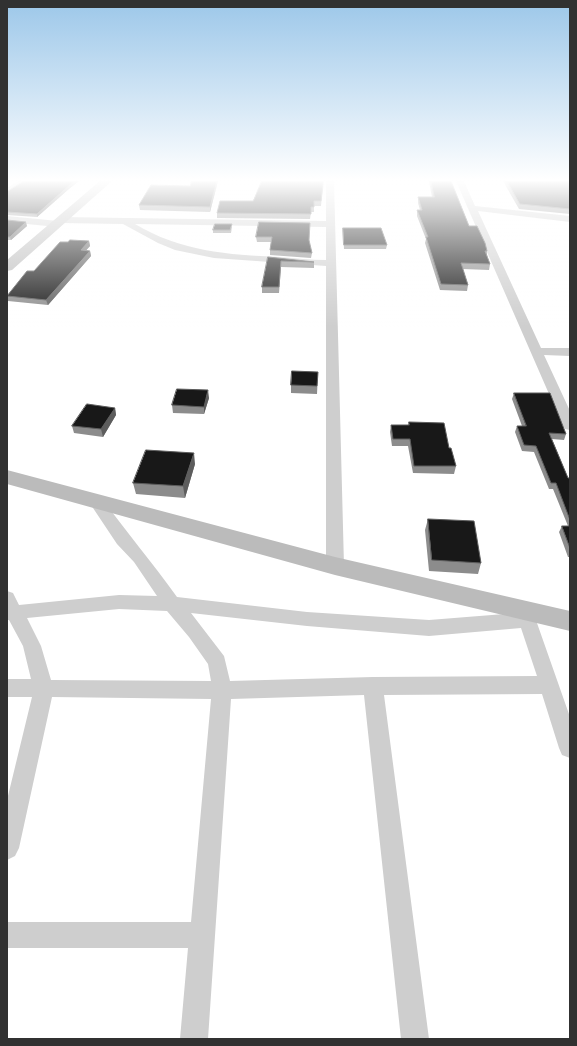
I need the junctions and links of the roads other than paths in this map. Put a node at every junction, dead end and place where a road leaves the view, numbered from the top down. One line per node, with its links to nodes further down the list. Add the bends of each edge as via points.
1 (50, 230): 6 (street)
2 (141, 230): 5 (street, via 169,245 193,253 230,258)
3 (330, 230): 5 (street)
4 (482, 230): 7 (street)
5 (331, 263): 12 (street)
6 (7, 266)
7 (536, 351): 8 (street); 9 (street)
8 (570, 352)
9 (570, 426)
10 (7, 477): 11 (street)
11 (96, 501): 12 (street); 13 (street)
12 (335, 566): 15 (street)
13 (172, 604): 14 (street, via 119,602); 15 (street, via 307,619 429,628); 21 (street, via 217,662)
14 (10, 608): 20 (street, via 32,646)
15 (526, 616): 16 (street); 17 (street)
16 (570, 621)
17 (550, 685): 18 (street); 22 (street)
18 (374, 686): 21 (street); 27 (street)
19 (7, 688): 20 (street)
20 (44, 689): 21 (street); 23 (street)
21 (222, 690): 25 (street)
22 (570, 748)
23 (7, 848)
24 (7, 935): 25 (street)
25 (202, 935): 26 (street)
26 (194, 1039)
27 (415, 1039)

